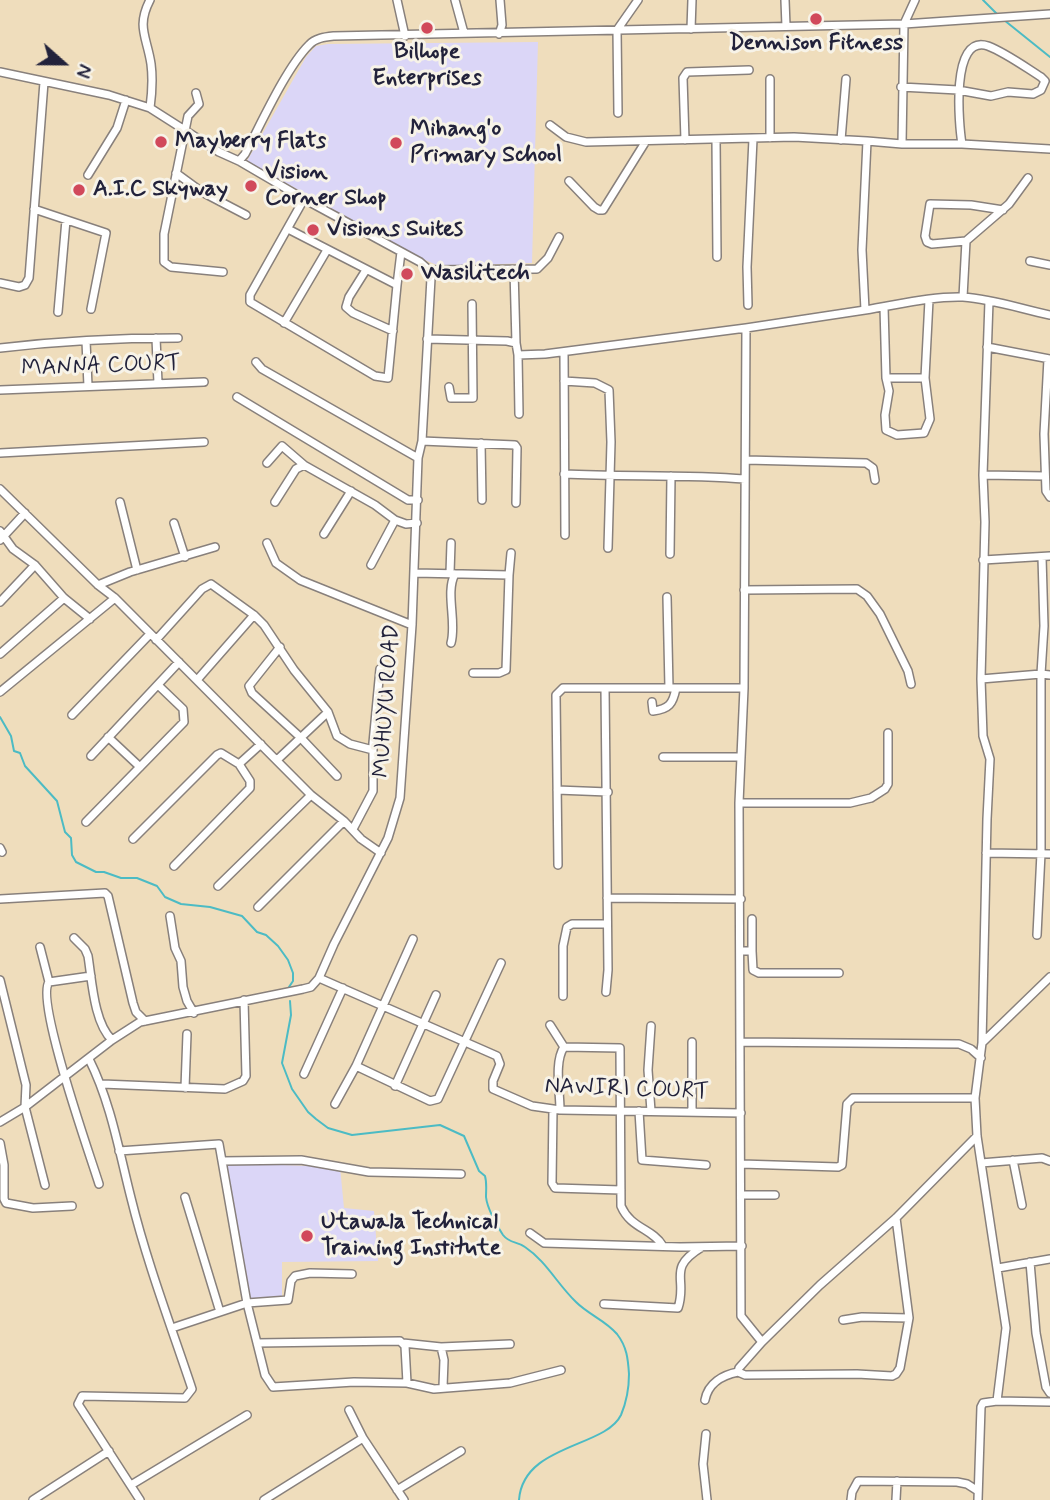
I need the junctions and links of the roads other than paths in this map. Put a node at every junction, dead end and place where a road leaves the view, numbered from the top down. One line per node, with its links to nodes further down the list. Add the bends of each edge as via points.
1 (150, 0): 27 (street, via 141,28 151,64)
2 (397, 0): 17 (street)
3 (455, 0): 15 (street)
4 (500, 0): 16 (street)
5 (627, 0): 9 (street)
6 (692, 0): 13 (street)
7 (785, 0): 12 (street)
8 (915, 0): 11 (street)
9 (637, 2): 14 (street)
10 (1050, 14): 11 (street)
11 (904, 24): 12 (street); 23 (street)
12 (786, 26): 13 (street)
13 (691, 29): 14 (street)
14 (617, 30): 16 (street); 28 (street)
15 (464, 33): 16 (street); 17 (street)
16 (499, 33)
17 (405, 36): 41 (street, via 334,36 309,44)
18 (749, 70): 34 (street, via 687,72 683,78)
19 (0, 72): 22 (street)
20 (770, 79): 31 (street)
21 (846, 79): 35 (street)
22 (44, 82): 26 (street); 47 (street)
23 (901, 87): 24 (street); 38 (street)
24 (958, 90): 24 (street, via 966,54 986,45 1045,81 1033,94 991,96); 39 (street)
25 (196, 93): 30 (street, via 199,104 188,116)
26 (126, 100): 27 (street); 43 (street, via 117,128)
27 (150, 108): 30 (street)
28 (618, 113)
29 (550, 125): 36 (street, via 566,137 586,142)
30 (185, 131): 41 (street); 42 (street)
31 (770, 138): 33 (street); 35 (street)
32 (716, 139): 33 (street); 34 (street); 56 (street)
33 (753, 139): 69 (street)
34 (685, 140): 36 (street)
35 (841, 140): 37 (street)
36 (646, 141): 45 (street, via 603,210 594,207)
37 (867, 141): 38 (street); 72 (street, via 862,250)
38 (902, 144): 39 (street)
39 (962, 144): 40 (street)
40 (1050, 149)
41 (239, 160): 46 (street)
42 (176, 173): 49 (street); 62 (street, via 164,262 171,267)
43 (89, 175)
44 (1028, 178): 48 (street)
45 (569, 181)
46 (304, 199): 51 (street); 55 (street)
47 (34, 209): 50 (street); 63 (street, via 27,284)
48 (1003, 210): 53 (street); 53 (street, via 930,204 927,242)
49 (246, 215)
50 (65, 220): 71 (street, via 106,233); 73 (street)
51 (288, 229): 54 (street); 75 (street, via 250,295 250,302)
52 (559, 237): 61 (street, via 540,269)
53 (966, 241): 65 (street)
54 (327, 250): 59 (street); 75 (street)
55 (401, 252): 60 (street); 64 (street)
56 (717, 257)
57 (1030, 261): 58 (street)
58 (1050, 265)
59 (366, 270): 64 (street); 77 (street, via 346,307)
60 (429, 270): 61 (street); 80 (street, MUHUYU ROAD)
61 (514, 270): 83 (street)
62 (223, 272)
63 (0, 283)
64 (397, 285): 77 (street)
65 (963, 297): 66 (street); 67 (street)
66 (929, 300): 70 (street); 91 (street)
67 (989, 301): 74 (street); 84 (street)
68 (472, 304): 82 (street)
69 (748, 305)
70 (884, 307): 72 (street); 90 (street)
71 (91, 309)
72 (865, 310): 76 (street)
73 (58, 312)
74 (1050, 315)
75 (284, 323): 77 (street, via 382,378 390,373)
76 (746, 328): 86 (street); 105 (street)
77 (393, 331)
78 (156, 338): 79 (street); 81 (street); 94 (street)
79 (178, 338)
80 (427, 339): 82 (street); 100 (street, MUHUYU ROAD)
81 (86, 341): 85 (street); 95 (street)
82 (472, 341): 83 (street); 96 (street, via 473,398 452,398)
83 (516, 343): 87 (street)
84 (987, 347): 88 (street); 109 (street)
85 (0, 348)
86 (564, 352): 87 (street); 92 (street)
87 (518, 355): 99 (street)
88 (1049, 359): 112 (street)
89 (256, 362): 104 (street)
90 (886, 378): 91 (street); 91 (street, via 886,430 913,435 924,433 929,426)
91 (925, 378)
92 (564, 381): 108 (street); 110 (street, via 595,383 609,390)
93 (204, 382): 94 (street, MANNA COURT)
94 (158, 383): 95 (street, MANNA COURT)
95 (88, 386): 97 (street, MANNA COURT)
96 (449, 387)
97 (0, 390)
98 (237, 397): 119 (street, via 408,500)
99 (519, 414)
100 (422, 441): 102 (street); 104 (street, MUHUYU ROAD)
101 (204, 442): 103 (street)
102 (481, 443): 118 (street); 122 (street, via 517,448)
103 (0, 453)
104 (418, 458): 119 (street, MUHUYU ROAD)
105 (746, 460): 113 (street); 114 (street, via 866,463 873,468)
106 (267, 463): 107 (street, via 282,446)
107 (304, 465): 116 (street); 121 (street, via 296,469)
108 (564, 474): 110 (street); 128 (street)
109 (983, 475): 112 (street); 138 (street)
110 (609, 476): 111 (street); 133 (street)
111 (671, 476): 113 (street); 135 (street)
112 (1045, 476): 117 (street)
113 (745, 479): 146 (street)
114 (875, 480)
115 (0, 489): 123 (street)
116 (351, 491): 124 (street); 127 (street)
117 (1050, 497)
118 (482, 499)
119 (418, 500): 126 (street, MUHUYU ROAD)
120 (120, 502): 141 (street)
121 (275, 502)
122 (516, 503)
123 (25, 513): 129 (street); 145 (street)
124 (395, 520): 126 (street); 140 (street)
125 (174, 523): 137 (street)
126 (417, 523): 142 (street, MUHUYU ROAD)
127 (324, 534)
128 (565, 535)
129 (1, 536): 139 (street)
130 (267, 543): 153 (street, via 272,557 300,580)
131 (451, 543): 143 (street)
132 (215, 547): 137 (street)
133 (608, 548)
134 (511, 554): 144 (street)
135 (670, 554)
136 (1046, 556): 138 (street); 161 (street)
137 (185, 557): 141 (street)
138 (983, 560): 163 (street)
139 (35, 565): 148 (street); 150 (street)
140 (371, 565)
141 (137, 570): 145 (street)
142 (415, 573): 143 (street); 153 (street, MUHUYU ROAD)
143 (453, 573): 144 (street); 155 (street)
144 (509, 575): 160 (street, via 506,670)
145 (98, 584): 149 (street)
146 (744, 590): 165 (street, via 857,589 880,614); 169 (street)
147 (667, 597): 168 (street)
148 (64, 598): 152 (street); 157 (street)
149 (115, 598): 152 (street); 154 (street)
150 (0, 603)
151 (254, 615): 154 (street, via 211,584); 156 (street); 164 (street)
152 (90, 619): 170 (street)
153 (412, 625): 195 (street, MUHUYU ROAD, via 400,798)
154 (153, 637): 158 (street); 173 (street)
155 (451, 643)
156 (280, 648): 172 (street); 176 (street, via 248,686)
157 (0, 654)
158 (179, 662): 164 (street); 166 (street)
159 (380, 669): 178 (street)
160 (473, 673)
161 (1041, 674): 162 (street); 163 (street); 183 (street)
162 (1050, 675)
163 (981, 679): 196 (street, via 983,736 990,759)
164 (197, 680): 177 (street)
165 (911, 684)
166 (158, 685): 175 (street); 185 (street, via 183,709 184,722)
167 (605, 688): 168 (street); 187 (street, via 563,688 556,695); 188 (street)
168 (673, 688): 169 (street); 171 (street, via 674,699 668,707 653,711)
169 (744, 688): 181 (street)
170 (0, 692)
171 (652, 702)
172 (328, 712): 176 (street); 178 (street, via 341,741)
173 (72, 715)
174 (888, 733): 190 (street, via 888,784 871,798 850,803)
175 (108, 737): 179 (street); 185 (street)
176 (300, 737): 182 (street); 186 (street)
177 (261, 744): 182 (street); 184 (street)
178 (373, 750): 193 (street, via 373,791)
179 (91, 756)
180 (663, 757): 181 (street)
181 (741, 757): 190 (street)
182 (277, 760): 189 (street)
183 (1046, 763): 197 (street)
184 (239, 764): 194 (street, via 217,755); 200 (street, via 250,788)
185 (140, 767): 192 (street)
186 (337, 776)
187 (556, 790): 188 (street); 199 (street)
188 (608, 792): 202 (street)
189 (311, 795): 191 (street); 201 (street)
190 (739, 803): 204 (street)
191 (344, 821): 193 (street); 205 (street)
192 (86, 822)
193 (354, 829): 195 (street)
194 (133, 839)
195 (381, 853): 219 (street, MUHUYU ROAD)
196 (986, 853): 197 (street); 239 (street)
197 (1041, 853): 198 (street); 209 (street)
198 (1050, 854)
199 (558, 865)
200 (174, 866)
201 (218, 886)
202 (607, 898): 204 (street); 208 (street)
203 (0, 899): 230 (street, via 105,893 136,1012)
204 (741, 899): 213 (street)
205 (258, 907)
206 (170, 916): 229 (street, via 183,987)
207 (752, 919): 214 (street)
208 (607, 924): 224 (street); 226 (street, via 567,927)
209 (1037, 935)
210 (74, 938): 217 (street, via 85,949)
211 (413, 939): 228 (street)
212 (40, 947): 221 (street)
213 (741, 951): 214 (street); 238 (street)
214 (752, 951): 216 (street, via 753,970 759,974)
215 (501, 963): 236 (street)
216 (839, 972)
217 (91, 976): 221 (street); 235 (street, via 101,1023)
218 (1050, 977): 239 (street)
219 (319, 978): 222 (street, NAWIRI COURT); 227 (street, via 303,989)
220 (0, 979): 223 (street)
221 (49, 982): 245 (street, via 45,992)
222 (343, 988): 228 (street, NAWIRI COURT); 244 (street)
223 (1, 992): 251 (street, via 26,1085)
224 (606, 992)
225 (436, 995): 231 (street)
226 (563, 996)
227 (244, 1000): 229 (street); 248 (street, via 245,1079 225,1089)
228 (384, 1005): 231 (street, NAWIRI COURT); 243 (street)
229 (194, 1013): 230 (street)
230 (145, 1021): 235 (street)
231 (422, 1023): 236 (street, NAWIRI COURT); 247 (street)
232 (550, 1025): 240 (street)
233 (650, 1026): 255 (street)
234 (187, 1034): 248 (street)
235 (112, 1040): 242 (street)
236 (464, 1041): 247 (street, via 438,1099 430,1101); 252 (street, NAWIRI COURT, via 497,1056 500,1064 493,1089 532,1106)
237 (692, 1042): 256 (street)
238 (740, 1042): 241 (street, via 959,1044); 257 (street)
239 (982, 1042): 241 (street)
240 (564, 1047): 252 (street); 253 (street, via 620,1048)
241 (981, 1058): 249 (street)
242 (89, 1059): 245 (street); 246 (street)
243 (356, 1066): 247 (street); 250 (street)
244 (304, 1074)
245 (64, 1075): 251 (street); 269 (street)
246 (102, 1084): 248 (street); 261 (street)
247 (395, 1086)
248 (185, 1088)
249 (975, 1098): 259 (street); 266 (street, via 853,1098 848,1104 842,1165)
250 (335, 1104)
251 (25, 1107): 258 (street); 270 (street)
252 (557, 1110): 253 (street, NAWIRI COURT); 271 (street, via 555,1188)
253 (622, 1110): 254 (street, NAWIRI COURT); 271 (street)
254 (639, 1111): 255 (street, NAWIRI COURT); 267 (street, via 642,1160)
255 (651, 1111): 256 (street, NAWIRI COURT)
256 (692, 1112): 257 (street, NAWIRI COURT)
257 (741, 1113): 266 (street)
258 (0, 1122)
259 (977, 1136): 265 (street); 277 (street)
260 (0, 1143): 276 (street, via 6,1203 33,1208)
261 (119, 1151): 263 (street, via 219,1144); 291 (street)
262 (1013, 1160): 264 (street); 265 (street); 275 (street)
263 (222, 1161): 268 (street, via 301,1160 369,1172); 286 (street)
264 (1050, 1161)
265 (981, 1163): 284 (street)
266 (741, 1164): 272 (street)
267 (706, 1165)
268 (461, 1174)
269 (99, 1184)
270 (45, 1185)
271 (621, 1190): 281 (street, via 626,1217 658,1238)
272 (741, 1195): 273 (street); 280 (street)
273 (775, 1195)
274 (185, 1197): 288 (street)
275 (1022, 1205)
276 (72, 1206)
277 (896, 1218): 289 (street); 292 (street)
278 (530, 1233): 281 (street, via 544,1243)
279 (702, 1246): 280 (street); 281 (street); 287 (street, via 680,1266 678,1308)
280 (742, 1246): 292 (street, via 741,1316)
281 (663, 1247)
282 (1050, 1259): 283 (street)
283 (1030, 1262): 284 (street); 301 (street, via 1036,1333)
284 (998, 1268): 303 (street, via 1006,1328)
285 (352, 1274): 286 (street, via 295,1276 288,1300)
286 (247, 1303): 288 (street); 293 (street)
287 (604, 1304)
288 (220, 1312): 291 (street)
289 (909, 1318): 290 (street); 298 (street, via 900,1368 892,1376)
290 (843, 1320)
291 (172, 1328): 309 (street, via 192,1389 185,1398 79,1398 78,1404)
292 (762, 1342): 298 (street)
293 (257, 1343): 294 (street); 299 (street, via 273,1387)
294 (403, 1343): 296 (street); 299 (street)
295 (510, 1345): 296 (street)
296 (441, 1347): 300 (street)
297 (561, 1370): 300 (street, via 510,1383)
298 (738, 1372): 302 (street, via 723,1376)
299 (407, 1382): 300 (street)
300 (443, 1387)
301 (1050, 1393)
302 (705, 1400)
303 (998, 1401): 304 (street); 314 (street, via 987,1401 981,1408)
304 (1050, 1402)
305 (349, 1410): 308 (street)
306 (247, 1415): 312 (street)
307 (706, 1434): 319 (street)
308 (363, 1438): 313 (street); 317 (street)
309 (109, 1451): 312 (street); 315 (street)
310 (461, 1451): 313 (street)
311 (897, 1481): 314 (street, via 957,1482); 320 (street, via 858,1481); 321 (street)
312 (131, 1485): 316 (street)
313 (397, 1490): 318 (street)
314 (978, 1491): 322 (street)
315 (33, 1500)
316 (140, 1500)
317 (264, 1500)
318 (404, 1500)
319 (707, 1500)
320 (851, 1500)
321 (896, 1500)
322 (978, 1500)

